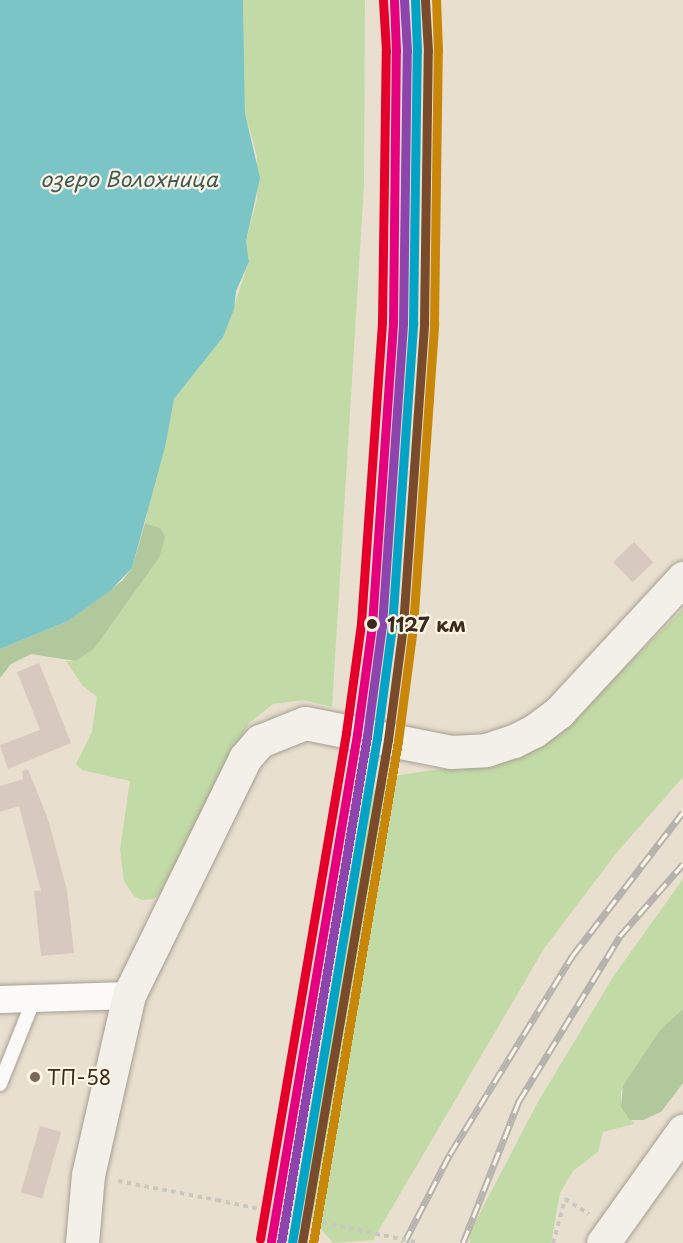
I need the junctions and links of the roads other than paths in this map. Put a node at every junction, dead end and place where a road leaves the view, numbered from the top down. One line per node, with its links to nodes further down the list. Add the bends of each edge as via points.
1 (683, 578): 2 (street, via 559,712 514,741 486,750 451,752 305,723 260,741 245,758)
2 (129, 995): 4 (street); 7 (street, via 88,1175)
3 (0, 999): 4 (street)
4 (34, 999): 5 (lane)
5 (0, 1084)
6 (683, 1131): 8 (street)
7 (82, 1243)
8 (603, 1243)

